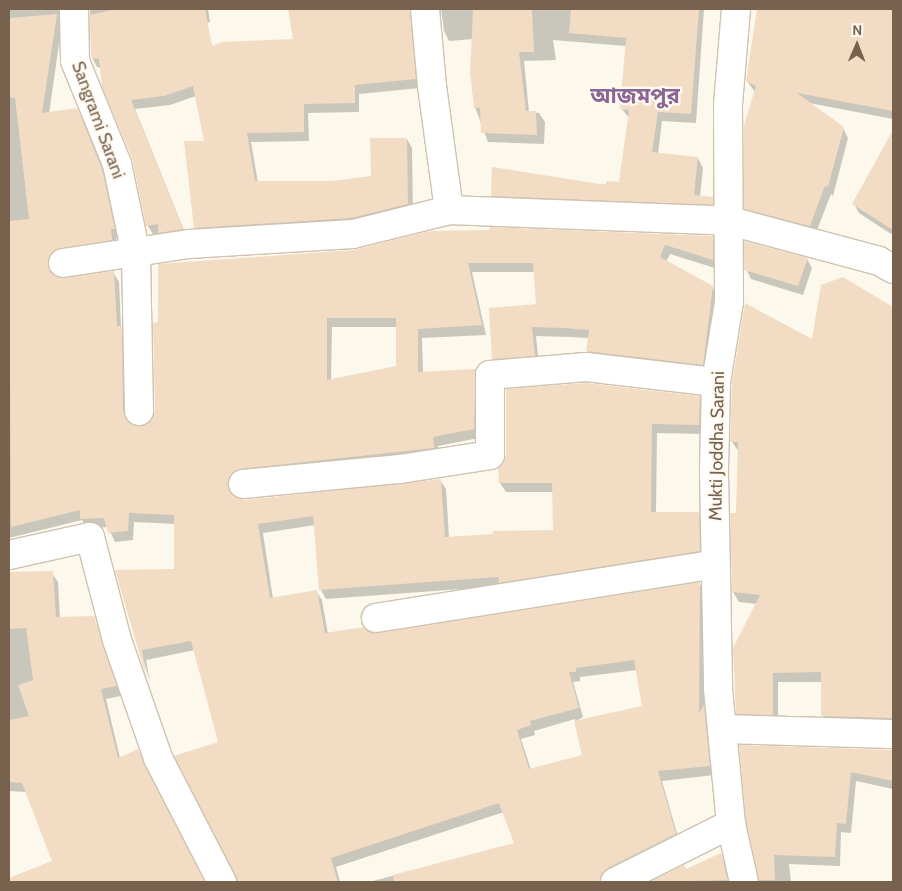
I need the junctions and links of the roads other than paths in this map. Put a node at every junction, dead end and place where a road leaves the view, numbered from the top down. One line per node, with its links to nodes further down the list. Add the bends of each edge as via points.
1 (74, 9): 6 (street, Sangrami Sarani, via 75,61 117,164)
2 (425, 9): 4 (street)
3 (736, 9): 5 (street, Mukti Joddha Sarani, via 728,104)
4 (449, 210): 5 (street); 6 (street, via 353,234 189,244)
5 (730, 221): 8 (street, via 878,261); 9 (street, Mukti Joddha Sarani, via 729,302)
6 (136, 254): 7 (street); 10 (street, Sangrami Sarani)
7 (63, 263)
8 (893, 269)
9 (716, 382): 11 (street, via 586,366 490,375 490,455); 13 (street, Mukti Joddha Sarani)
10 (139, 411)
11 (243, 484)
12 (9, 555): 18 (street, via 90,537 117,640 158,758)
13 (716, 564): 14 (street); 15 (street, Mukti Joddha Sarani)
14 (376, 618)
15 (722, 729): 16 (street); 17 (street, Mukti Joddha Sarani)
16 (893, 734)
17 (731, 824): 19 (street); 20 (street, Mukti Joddha Sarani)
18 (222, 882)
19 (615, 882)
20 (744, 882)

